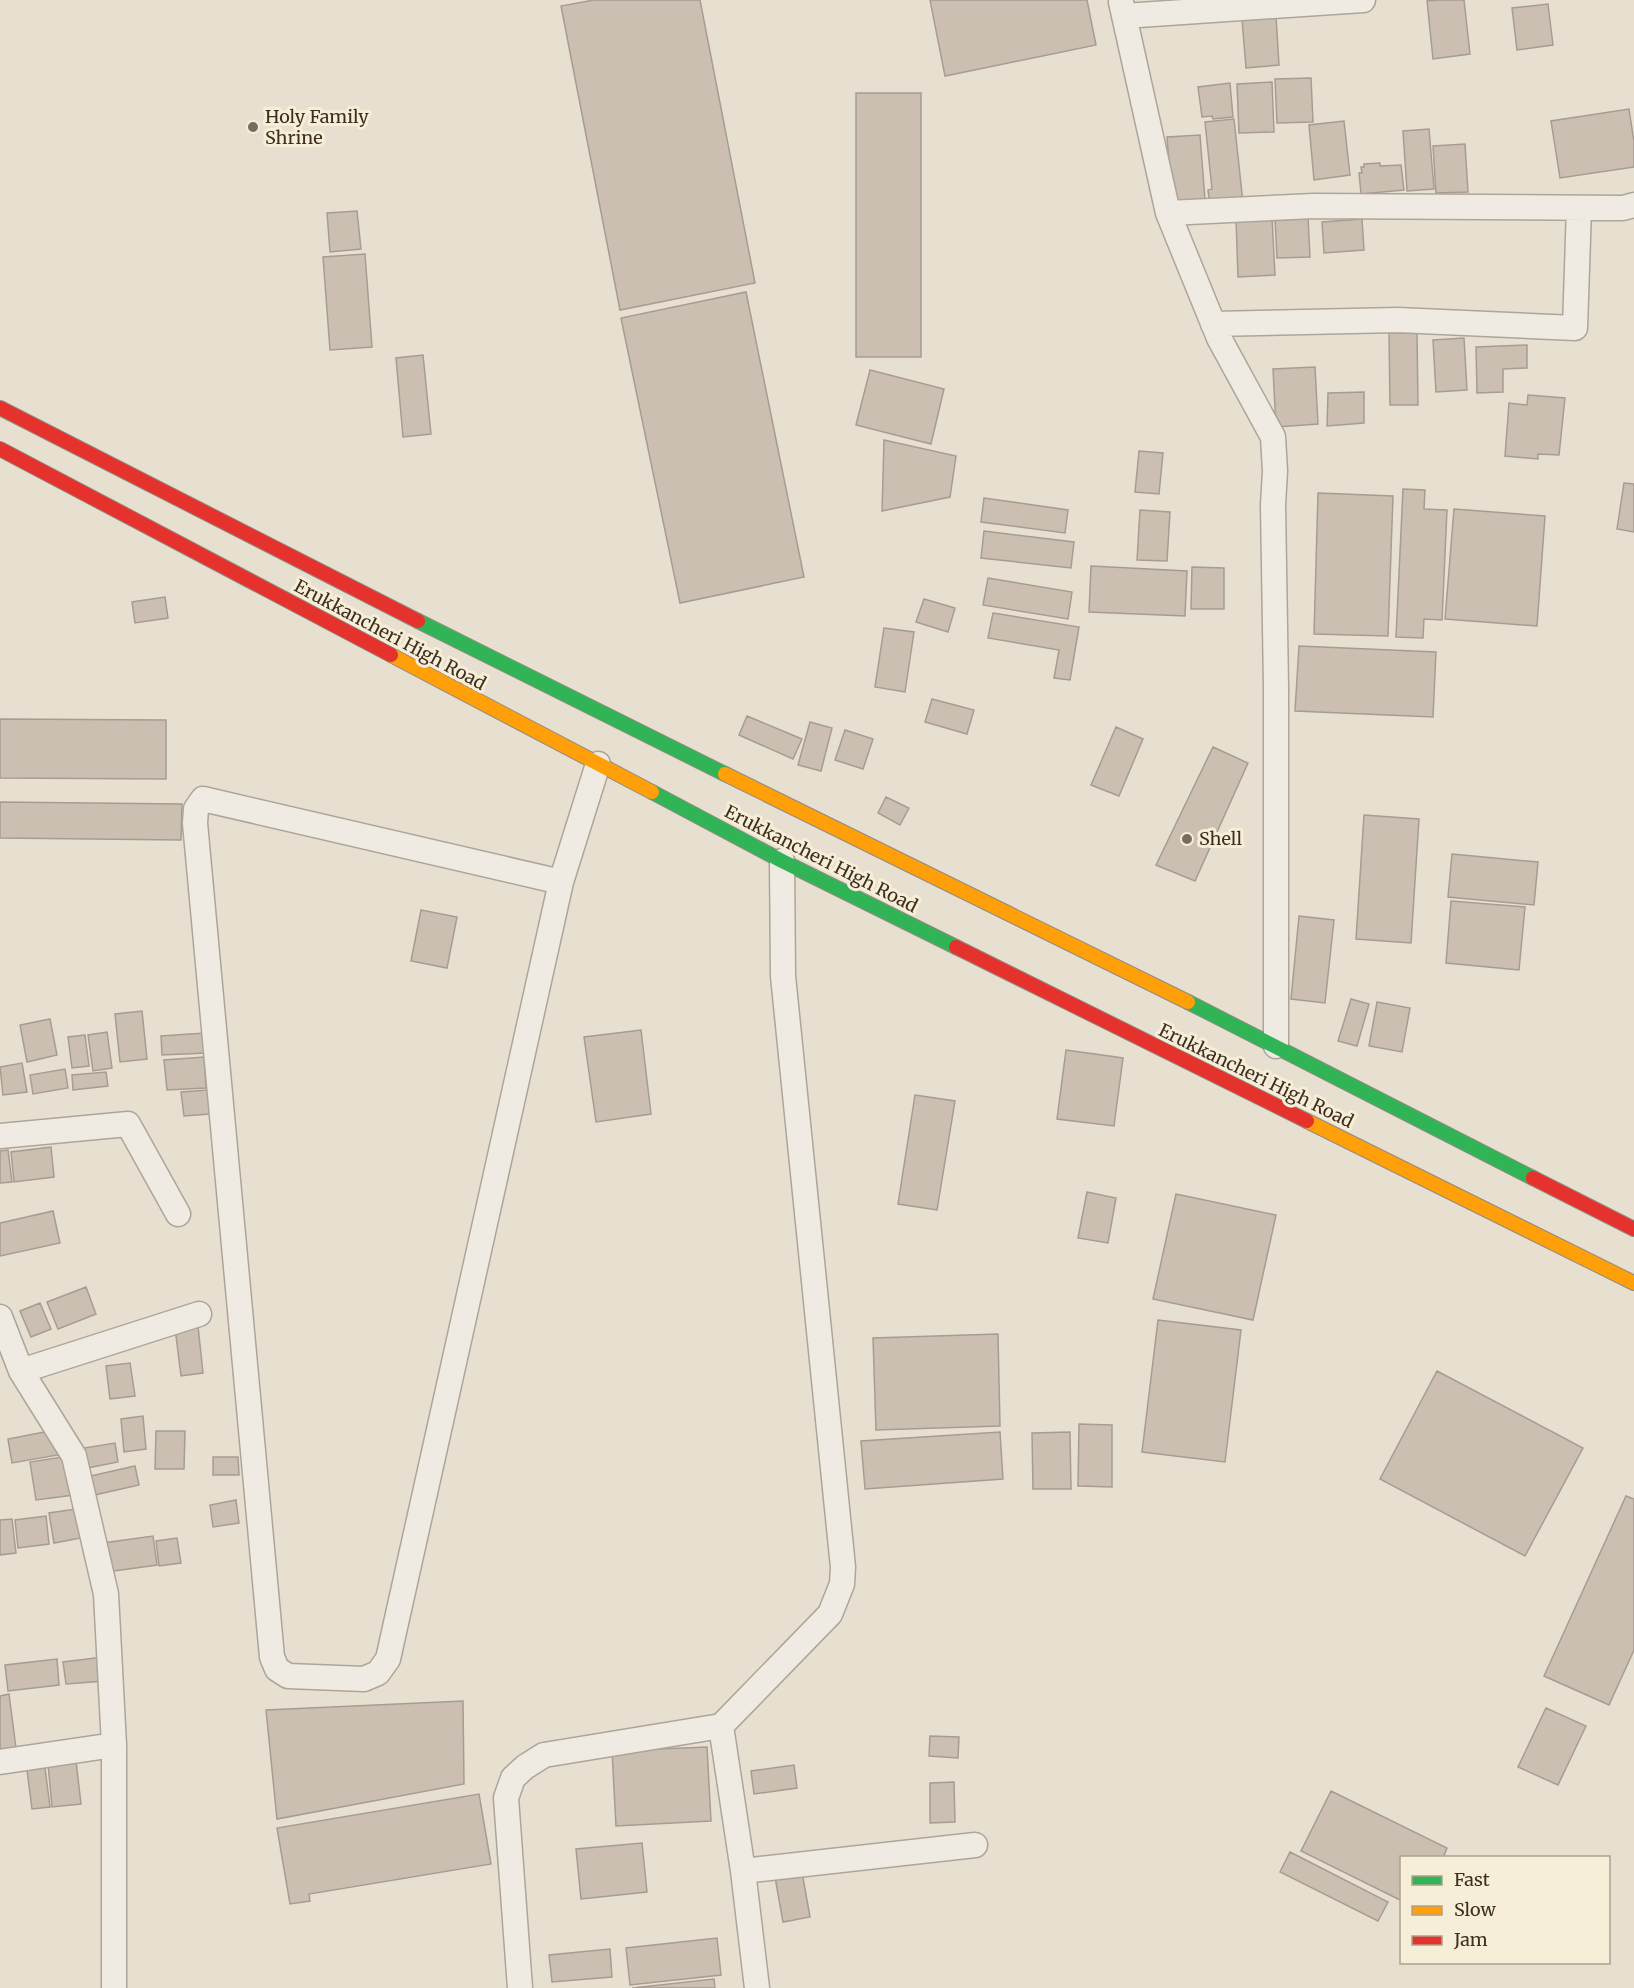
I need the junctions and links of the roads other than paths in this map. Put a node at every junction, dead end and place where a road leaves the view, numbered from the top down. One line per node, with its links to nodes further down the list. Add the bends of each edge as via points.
1 (1363, 0): 2 (street)
2 (1123, 8): 5 (street)
3 (1634, 205): 4 (street)
4 (1579, 208): 5 (street, via 1314,206); 6 (street, via 1575,328 1398,320)
5 (1168, 213): 6 (street)
6 (1213, 324): 12 (street, via 1273,437)
7 (0, 408): 12 (main road, via 494,666)
8 (0, 449): 9 (main road, Erukkancheri High Road, via 476,694)
9 (598, 764): 10 (main road, Erukkancheri High Road); 11 (street)
10 (782, 861): 16 (main road, Erukkancheri High Road); 20 (street, via 783,976 842,1584 830,1614)
11 (561, 882): 11 (street, via 388,1659 378,1673 364,1679 288,1676 277,1669 272,1657 196,809 203,800)
12 (1276, 1046): 15 (main road)
13 (0, 1136): 14 (street, via 128,1124)
14 (178, 1214)
15 (1634, 1229)
16 (1634, 1283)
17 (199, 1314): 19 (street)
18 (0, 1317): 19 (street)
19 (21, 1371): 21 (street, via 74,1456 106,1594)
20 (721, 1726): 24 (street); 26 (street, via 544,1755 513,1778 506,1798)
21 (114, 1745): 22 (street); 25 (street)
22 (0, 1762)
23 (975, 1845): 24 (street)
24 (742, 1870): 27 (street)
25 (114, 1988)
26 (520, 1988)
27 (756, 1988)

